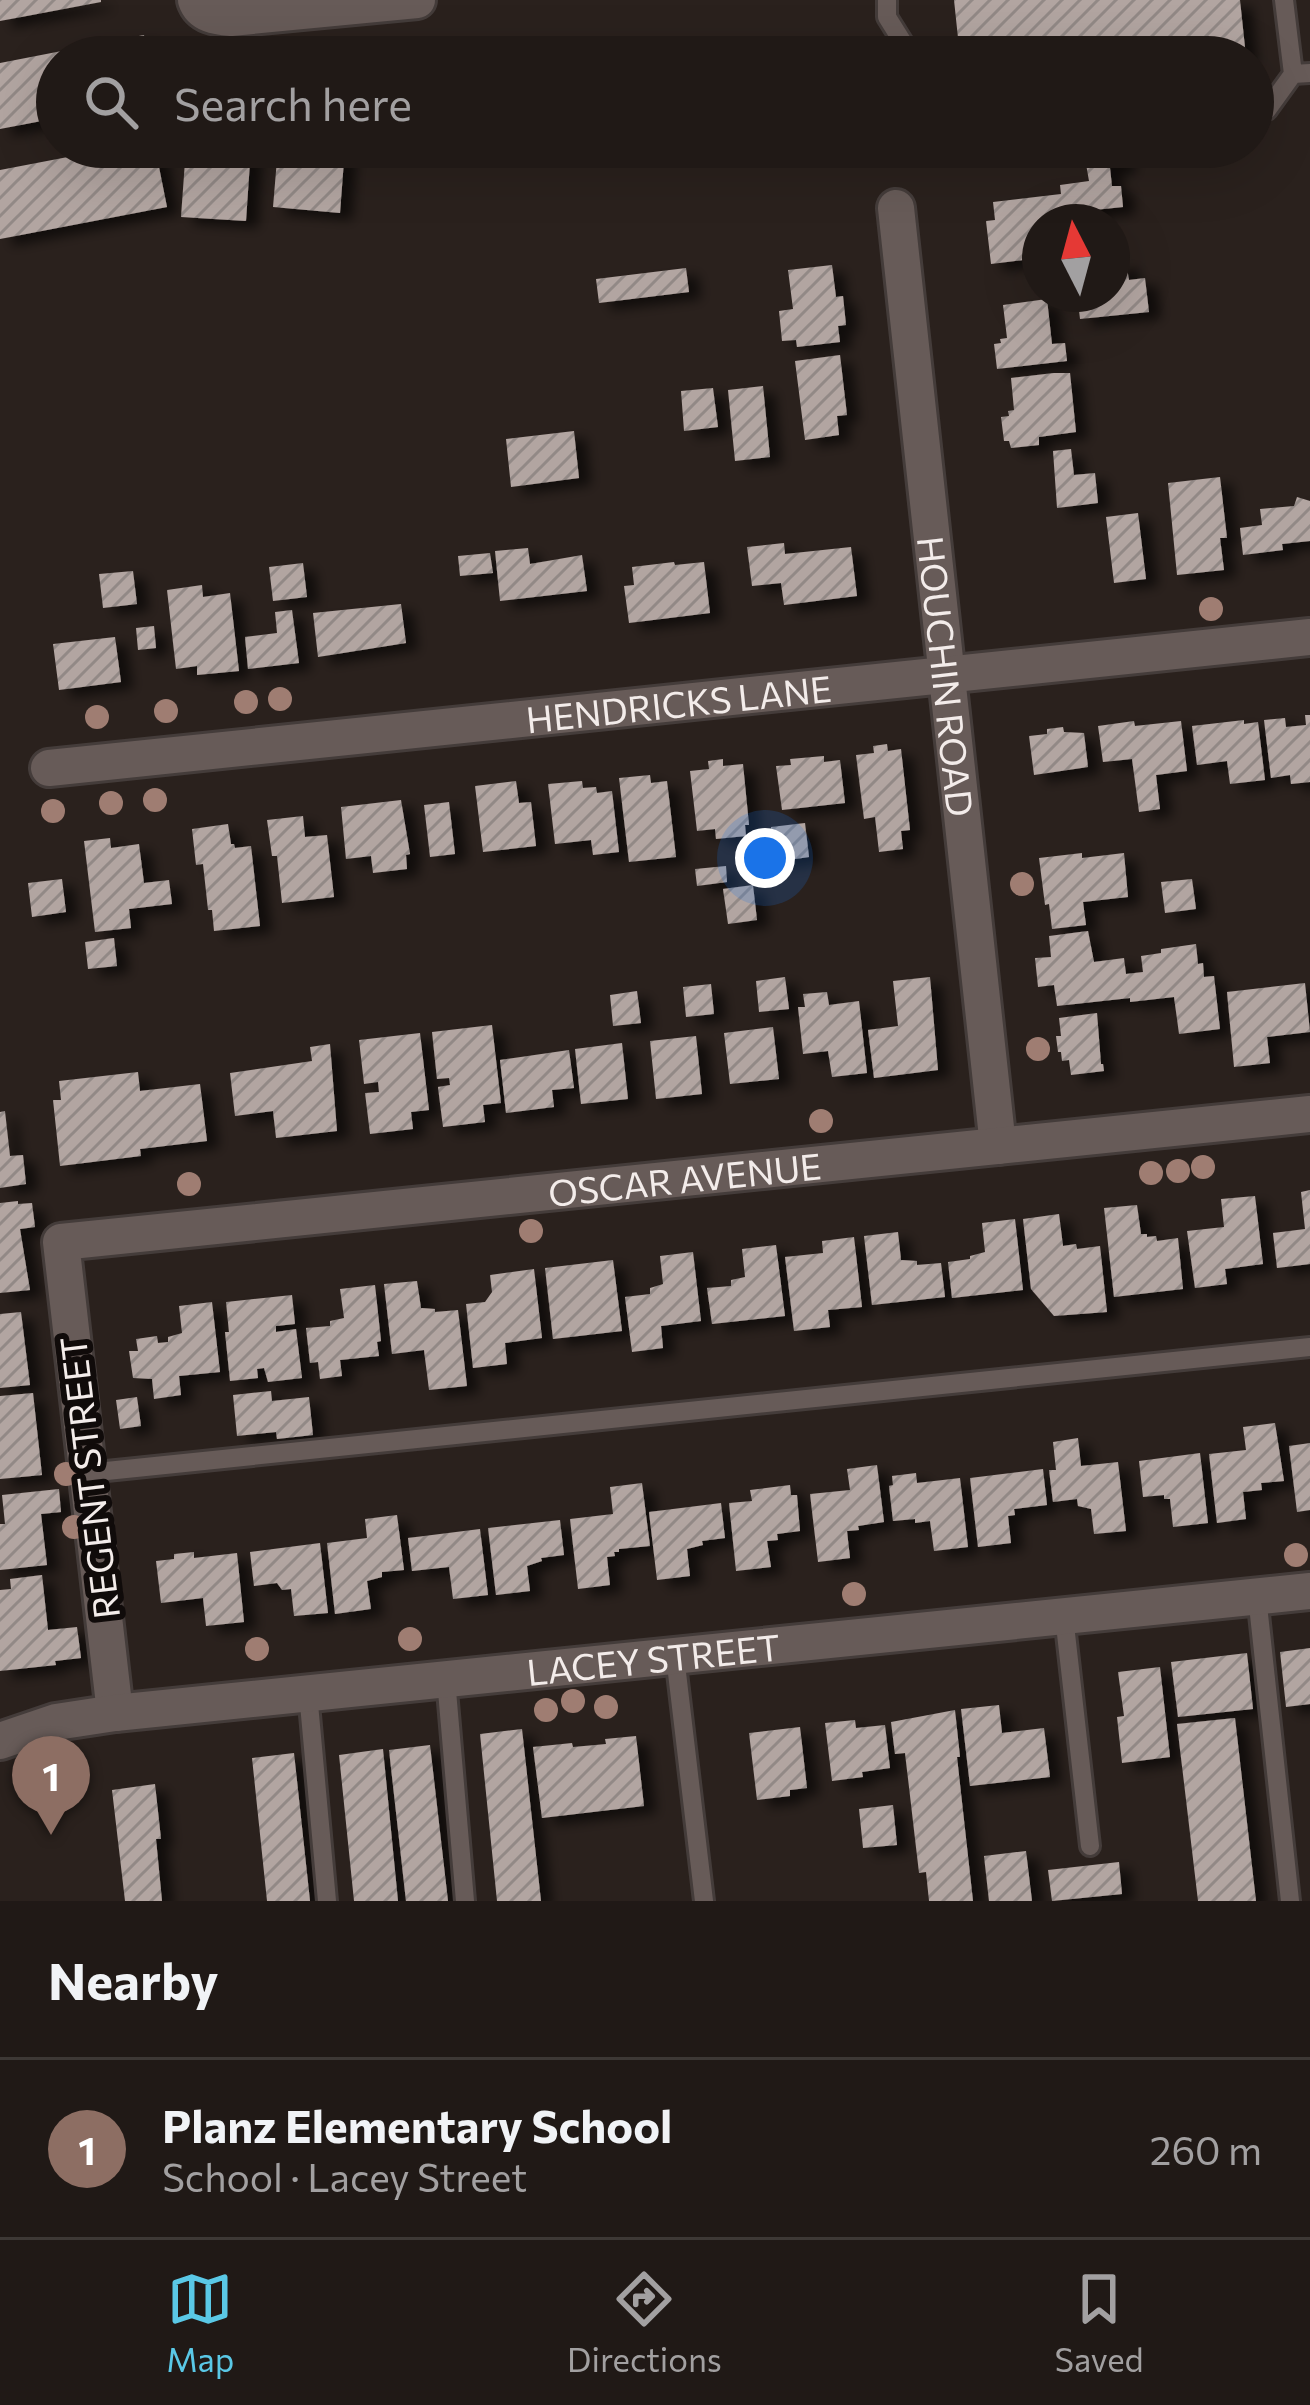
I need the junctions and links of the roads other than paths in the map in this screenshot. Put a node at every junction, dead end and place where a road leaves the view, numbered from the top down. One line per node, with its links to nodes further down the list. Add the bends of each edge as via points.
1 (196, 0): 2 (street, via 214,17 231,18)
2 (418, 0)
3 (887, 0): 5 (lane)
4 (1284, 0): 6 (lane)
5 (899, 36)
6 (1301, 74): 7 (lane)
7 (1274, 103)
8 (896, 208): 10 (street, HOUCHIN ROAD)
9 (1310, 637): 10 (street, HENDRICKS LANE)
10 (946, 675): 11 (street, HENDRICKS LANE); 13 (street, HOUCHIN ROAD)
11 (49, 767)
12 (1310, 1114): 13 (street, OSCAR AVENUE)
13 (998, 1146): 14 (street, OSCAR AVENUE)
14 (61, 1242): 16 (street, REGENT STREET)
15 (1310, 1347): 16 (lane)
16 (87, 1473): 23 (street, REGENT STREET)
17 (1310, 1591): 18 (street, LACEY STREET)
18 (1257, 1596): 19 (street, LACEY STREET); 29 (lane)
19 (1064, 1616): 20 (street, LACEY STREET); 25 (lane)
20 (675, 1656): 21 (street, LACEY STREET); 28 (lane)
21 (446, 1679): 22 (street, LACEY STREET); 27 (lane)
22 (308, 1693): 23 (street, LACEY STREET); 26 (lane)
23 (115, 1713): 24 (street, LACEY STREET)
24 (0, 1741)
25 (1090, 1846)
26 (327, 1901)
27 (465, 1901)
28 (704, 1901)
29 (1290, 1901)

